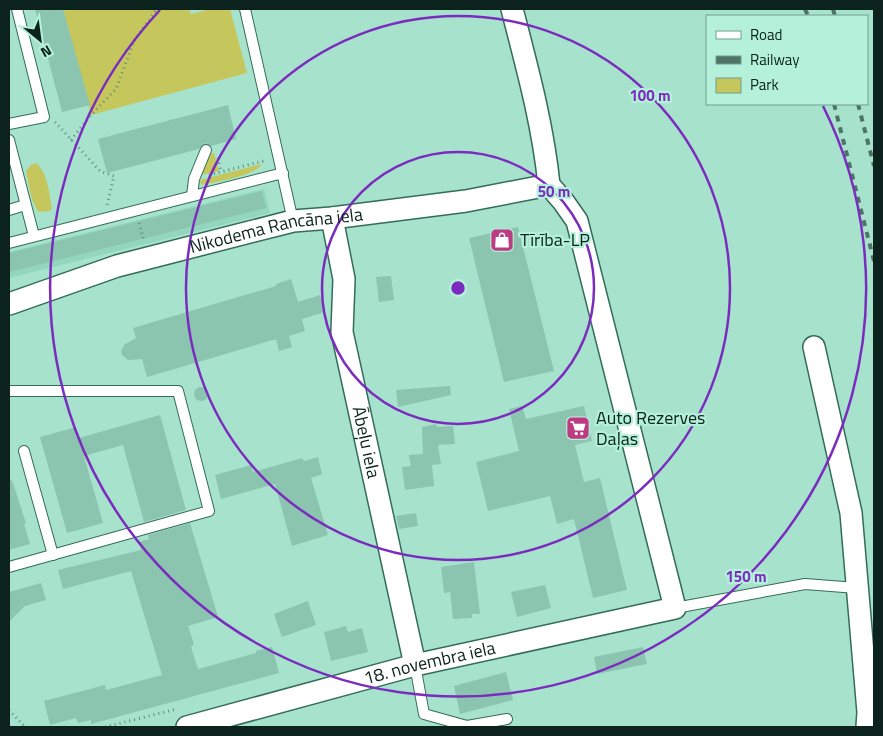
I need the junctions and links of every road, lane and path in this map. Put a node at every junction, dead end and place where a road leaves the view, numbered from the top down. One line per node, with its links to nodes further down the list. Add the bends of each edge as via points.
1 (17, 9): 5 (lane)
2 (157, 9): 8 (path, via 134,41 116,89)
3 (246, 9): 11 (lane)
4 (512, 9): 13 (street, via 536,104)
5 (41, 107): 6 (lane, via 44,117); 8 (path)
6 (9, 124)
7 (9, 140): 15 (lane)
8 (71, 140): 17 (path, via 100,171 114,176)
9 (206, 150): 12 (lane)
10 (268, 154): 12 (path, via 263,161)
11 (283, 173): 14 (lane); 19 (lane)
12 (194, 178): 14 (lane)
13 (549, 186): 18 (street, Nikodema Rancāna iela, via 466,201); 31 (street, via 577,221)
14 (192, 196): 17 (lane)
15 (26, 205): 16 (lane); 22 (lane)
16 (9, 210)
17 (104, 218): 22 (lane)
18 (332, 218): 19 (street, Nikodema Rancāna iela); 32 (street, Ābeļu iela, via 344,279 342,332)
19 (292, 221): 24 (street, Nikodema Rancāna iela, via 117,266)
20 (140, 224): 21 (path)
21 (142, 235)
22 (34, 236): 23 (lane)
23 (9, 243)
24 (9, 304)
25 (814, 347): 30 (street, via 851,513)
26 (9, 391): 28 (lane, via 178,391 209,511)
27 (24, 451): 28 (lane)
28 (53, 555): 29 (lane)
29 (9, 567)
30 (857, 588): 31 (lane, via 805,584); 37 (street)
31 (675, 608): 32 (street, 18. novembra iela)
32 (415, 665): 34 (lane, via 424,714 467,726); 36 (street, 18. novembra iela)
33 (9, 710): 35 (path)
34 (506, 719)
35 (25, 727)
36 (187, 727)
37 (867, 727)

